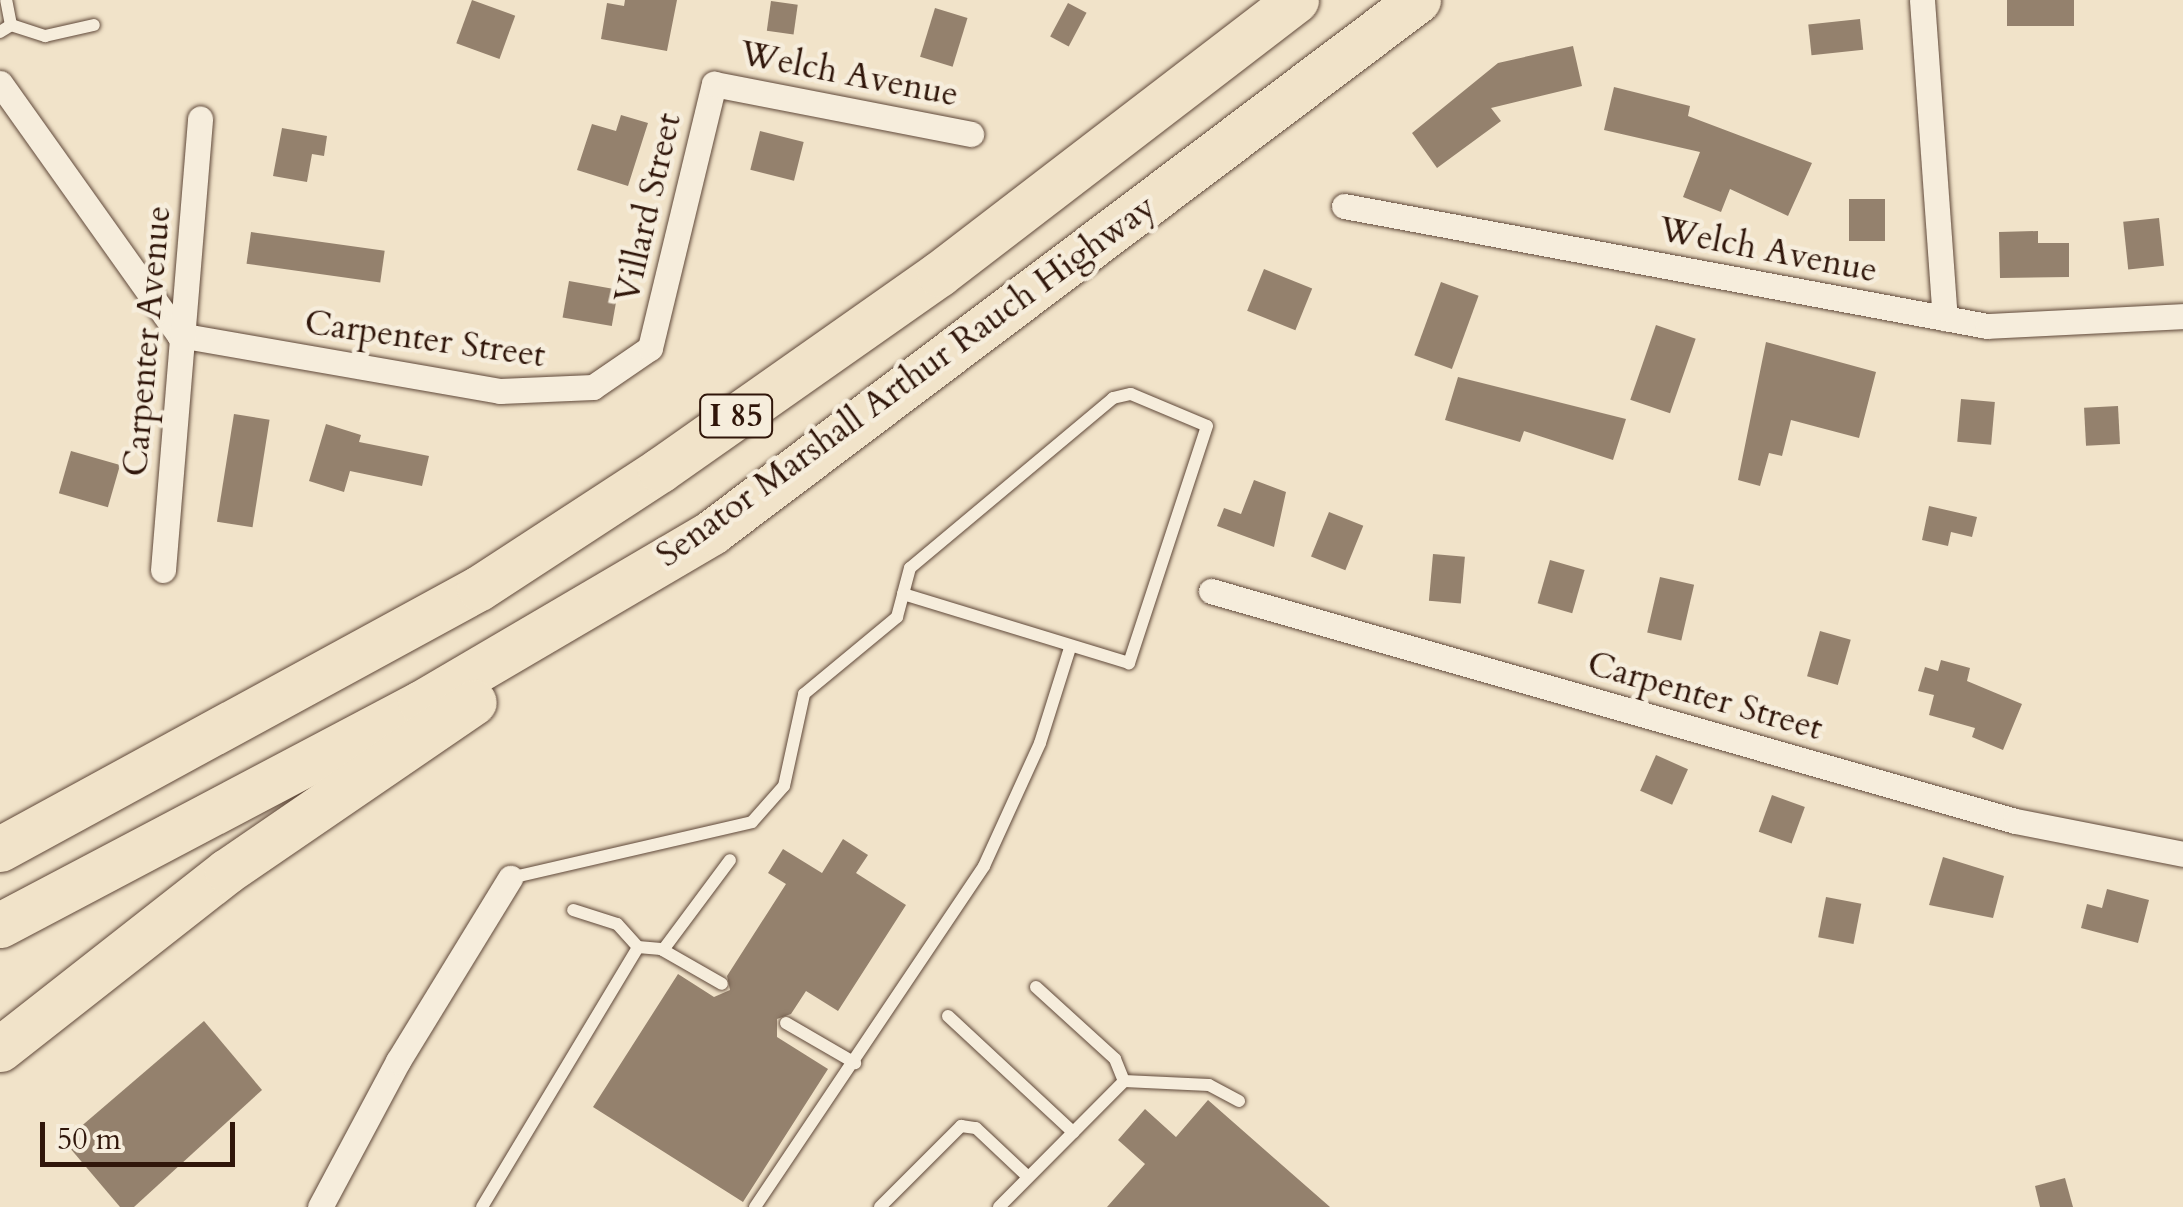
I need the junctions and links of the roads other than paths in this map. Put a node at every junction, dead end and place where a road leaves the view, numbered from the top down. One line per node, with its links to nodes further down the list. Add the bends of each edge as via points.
1 (6, 0): 6 (lane)
2 (1296, 0): 21 (highway, Senator Marshall Arthur Rauch Highway / I 85, via 939,274 660,470 479,588)
3 (1418, 0): 16 (highway, Senator Marshall Arthur Rauch Highway / I 85)
4 (1922, 0): 13 (street)
5 (94, 25): 6 (lane, via 45,36)
6 (5, 28)
7 (0, 83): 14 (street)
8 (714, 84): 10 (street, Welch Avenue); 15 (street, Villard Street)
9 (200, 119): 14 (street, Carpenter Avenue)
10 (971, 134)
11 (1344, 206): 13 (street, Welch Avenue)
12 (2183, 316): 13 (street, Welch Avenue, via 2077,326)
13 (1945, 318)
14 (179, 335): 15 (street, Carpenter Street, via 520,392 593,386); 17 (street, Carpenter Avenue)
15 (650, 348)
16 (712, 532): 28 (highway, Senator Marshall Arthur Rauch Highway / I 85, via 406,712); 35 (highway, via 227,872)
17 (162, 570)
18 (1211, 591): 24 (street, Carpenter Street, via 2016,821)
19 (903, 594): 20 (lane); 20 (lane, via 910,568 1113,398 1131,394 1199,419 1206,447 1129,663); 26 (lane, via 897,617 804,694 784,786 752,822)
20 (1070, 648): 36 (lane, via 1010,817)
21 (139, 776): 22 (highway, via 86,782); 23 (highway, Senator Marshall Arthur Rauch Highway / I 85)
22 (0, 816)
23 (0, 850)
24 (2183, 854)
25 (730, 860): 30 (lane)
26 (510, 878): 41 (street, via 398,1061)
27 (573, 910): 29 (lane, via 617,924)
28 (0, 925)
29 (638, 948): 30 (lane); 42 (lane, via 628,976)
30 (663, 950): 31 (lane)
31 (722, 984)
32 (1036, 987): 37 (lane, via 1115,1060)
33 (948, 1016): 39 (lane)
34 (786, 1023): 36 (lane)
35 (0, 1049)
36 (855, 1063): 43 (lane)
37 (1124, 1081): 38 (lane, via 1209,1085); 39 (lane)
38 (1239, 1101)
39 (1073, 1132): 40 (lane)
40 (1028, 1177): 44 (lane, via 976,1128 961,1126); 45 (lane)
41 (320, 1207)
42 (482, 1207)
43 (755, 1207)
44 (880, 1207)
45 (999, 1207)

